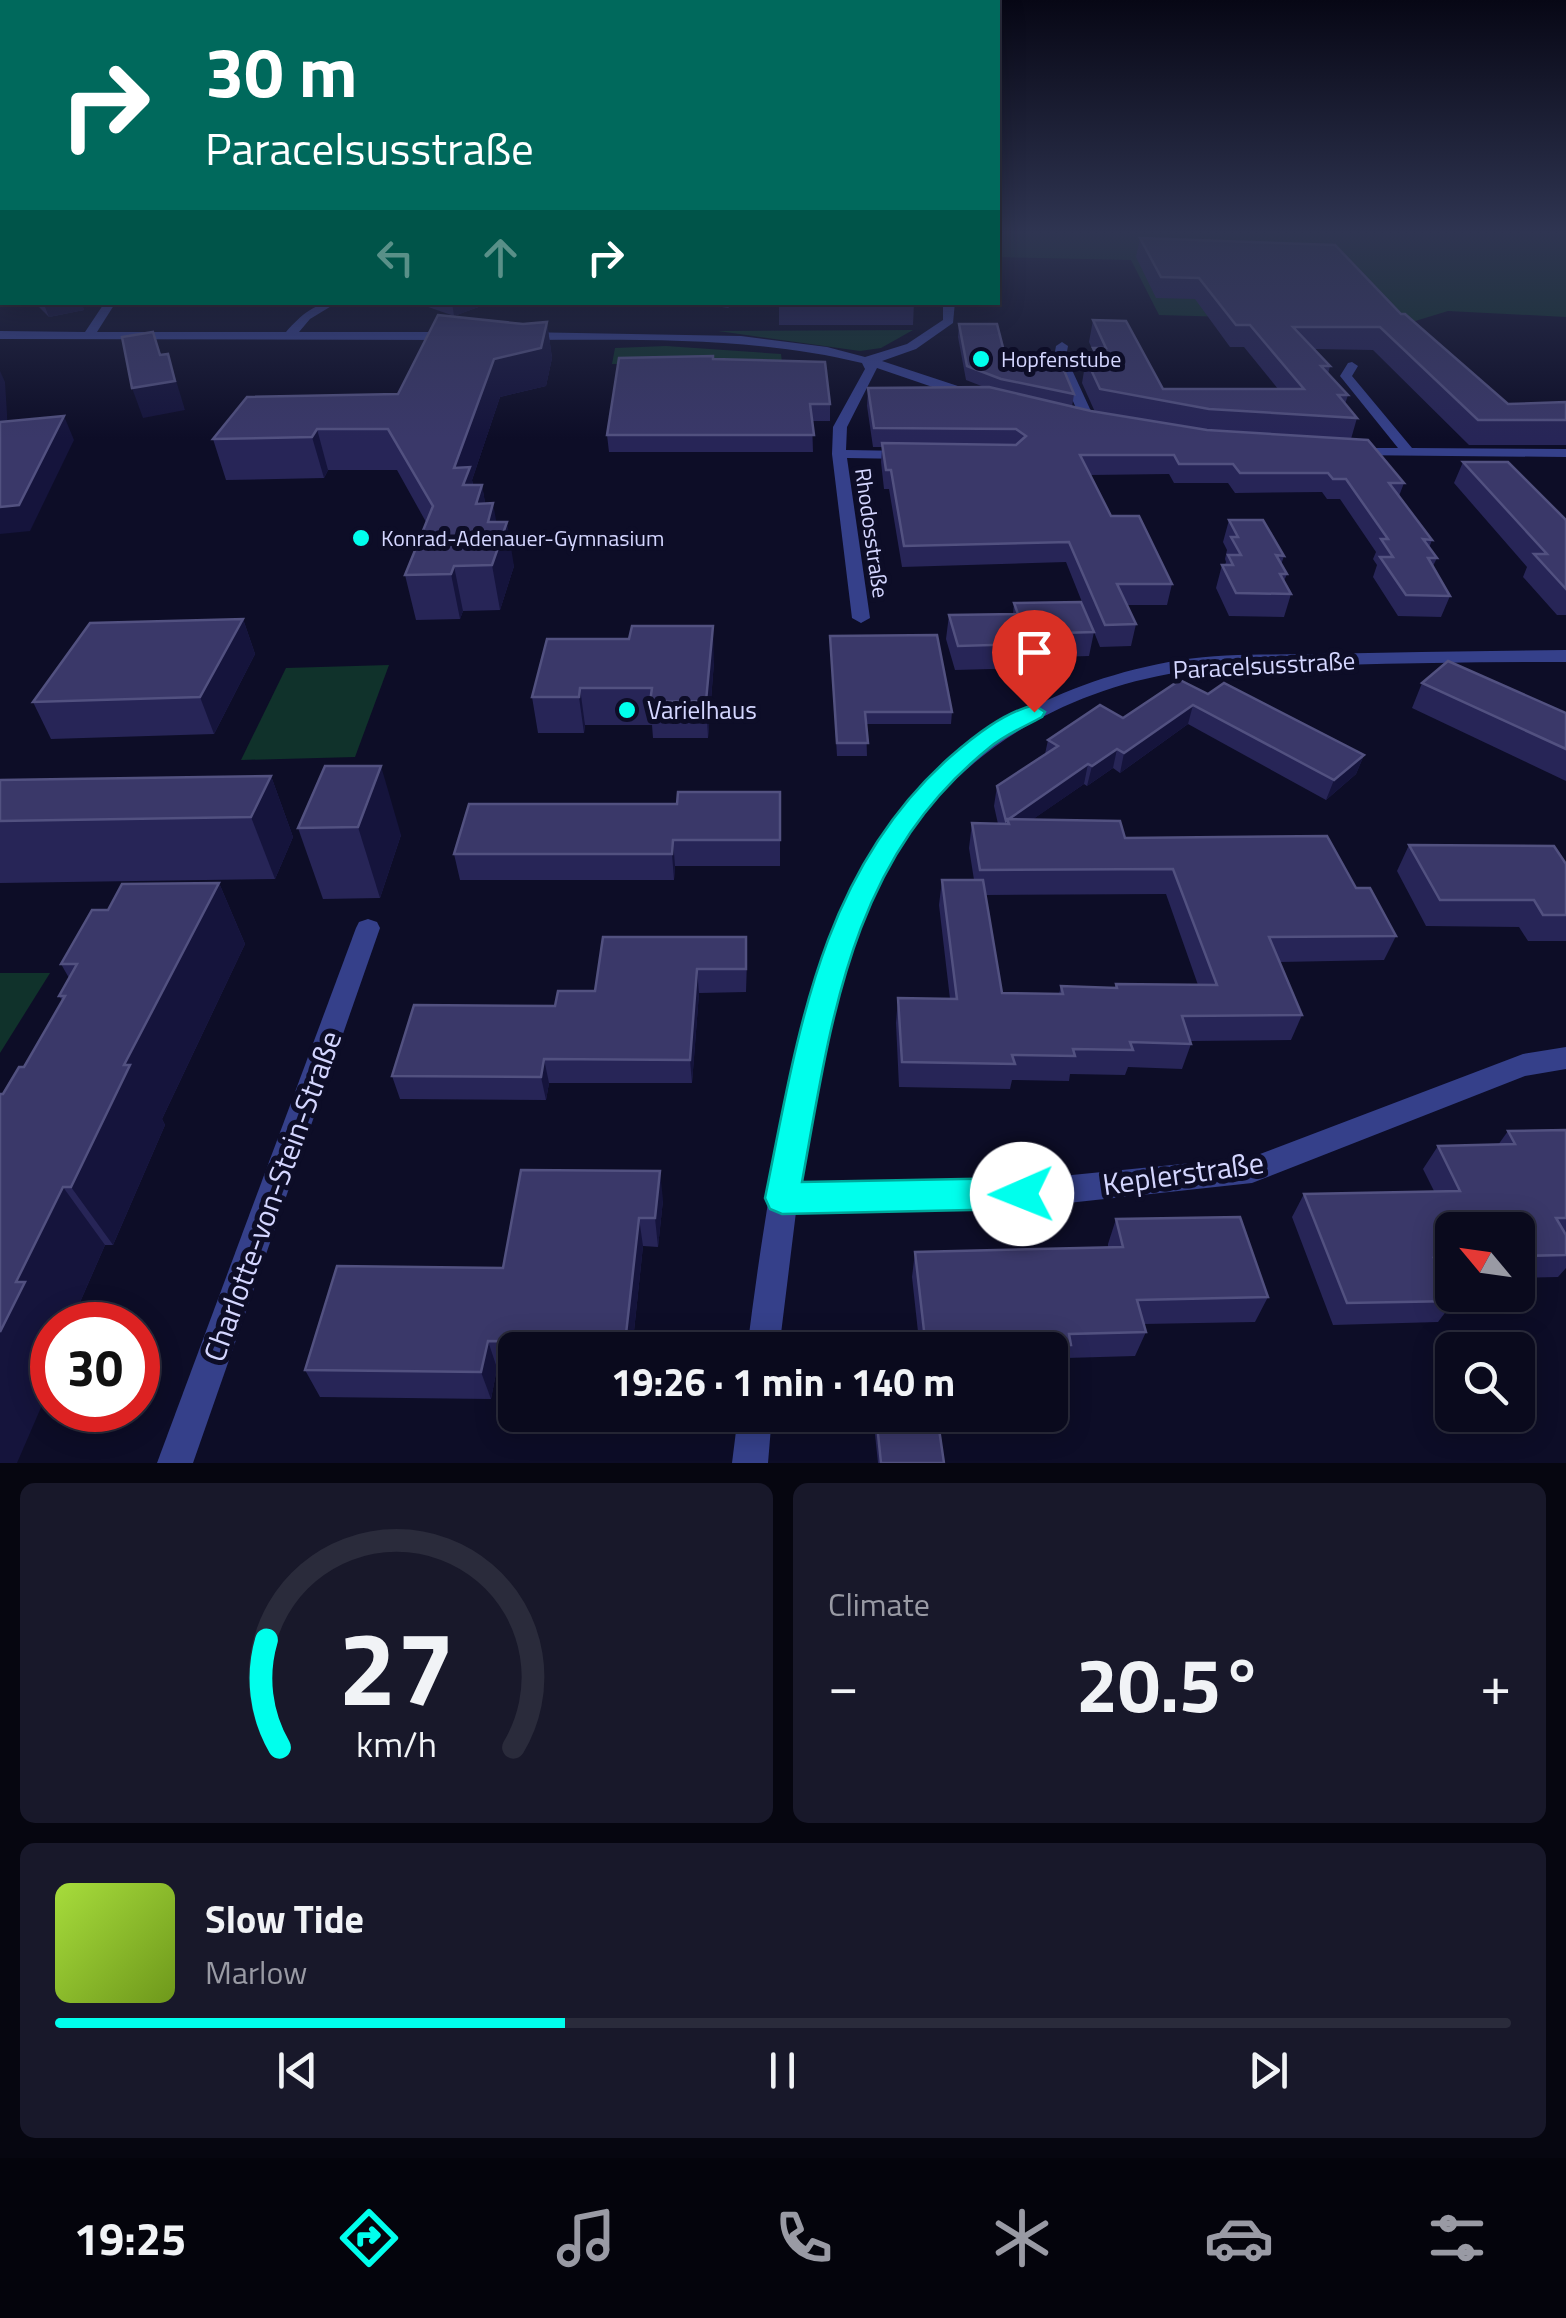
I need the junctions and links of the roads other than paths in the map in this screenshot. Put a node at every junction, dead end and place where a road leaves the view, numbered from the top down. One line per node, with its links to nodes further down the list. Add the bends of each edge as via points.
1 (109, 305): 5 (street)
2 (328, 305): 6 (street)
3 (949, 305): 10 (street, via 949,321 936,333 888,358)
4 (0, 334): 5 (street)
5 (89, 335): 6 (street)
6 (290, 335): 7 (street)
7 (476, 336)
8 (508, 336): 10 (street, via 668,336)
9 (1062, 346): 14 (street, via 1060,358)
10 (867, 360): 12 (street); 19 (street, Rhodosstraße, via 871,369 840,427)
11 (1352, 366): 18 (street, via 1346,376)
12 (979, 397)
13 (1070, 418): 14 (street)
14 (1089, 422): 15 (street)
15 (1108, 426)
16 (1336, 452): 18 (street)
17 (1566, 452): 18 (street)
18 (1409, 453)
19 (839, 454): 20 (street, Rhodosstraße); 21 (street, Rhodosstraße)
20 (916, 455)
21 (861, 618)
22 (1566, 656): 25 (street, Paracelsusstraße, via 1178,666 1034,712 983,740 917,806 877,860 840,938)
23 (368, 928): 28 (street, Charlotte-von-Stein-Straße)
24 (1566, 1058): 25 (street, Keplerstraße, via 1523,1065 1252,1170 1022,1194)
25 (782, 1198): 26 (street, Paracelsusstraße)
26 (764, 1332)
27 (753, 1432): 29 (street)
28 (175, 1463)
29 (750, 1463)

